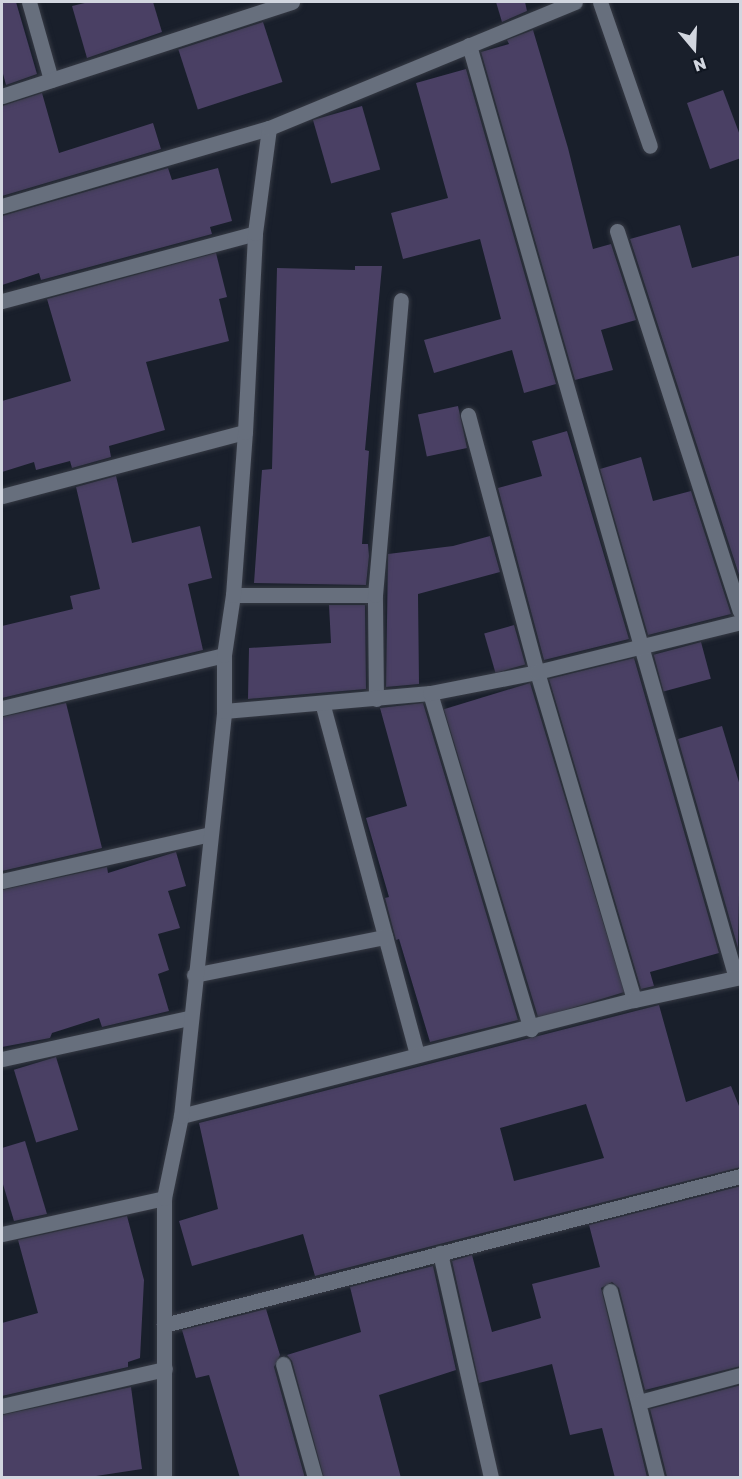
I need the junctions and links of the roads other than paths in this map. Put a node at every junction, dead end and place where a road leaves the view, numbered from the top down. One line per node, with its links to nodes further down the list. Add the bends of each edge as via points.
1 (29, 2): 6 (street)
2 (292, 2): 6 (street)
3 (575, 2): 5 (street)
4 (600, 2): 9 (street)
5 (469, 45): 8 (street); 22 (street)
6 (51, 80): 7 (street)
7 (2, 96)
8 (269, 128): 10 (street); 12 (street)
9 (650, 146)
10 (2, 206)
11 (617, 231): 20 (street)
12 (255, 233): 14 (street); 16 (street)
13 (401, 300): 18 (street)
14 (2, 301)
15 (468, 415): 24 (street)
16 (245, 432): 17 (street); 19 (street)
17 (2, 496)
18 (375, 595): 19 (street); 26 (street)
19 (233, 596): 23 (street)
20 (741, 611)
21 (741, 622): 22 (street)
22 (642, 647): 24 (street); 34 (street)
23 (224, 655): 28 (street); 29 (street)
24 (537, 672): 25 (street); 35 (street)
25 (430, 693): 26 (street); 37 (street)
26 (376, 699): 27 (street)
27 (323, 705): 29 (street); 32 (street)
28 (2, 708)
29 (224, 711): 30 (street)
30 (210, 834): 31 (street); 33 (street)
31 (2, 881)
32 (385, 937): 33 (street); 38 (street)
33 (194, 975): 36 (street)
34 (738, 977): 35 (street)
35 (634, 1000): 37 (street)
36 (189, 1018): 39 (street); 40 (street)
37 (531, 1029): 38 (street)
38 (417, 1055): 40 (street)
39 (2, 1059)
40 (181, 1116): 42 (street)
41 (741, 1176): 44 (street)
42 (164, 1198): 43 (street); 46 (street)
43 (2, 1234)
44 (440, 1253): 46 (street); 54 (street)
45 (610, 1291): 50 (street)
46 (164, 1325): 48 (street)
47 (283, 1364): 53 (street)
48 (165, 1369): 51 (street); 52 (street)
49 (741, 1375): 50 (street)
50 (639, 1402): 55 (street)
51 (2, 1406)
52 (164, 1478)
53 (315, 1478)
54 (491, 1478)
55 (657, 1478)

